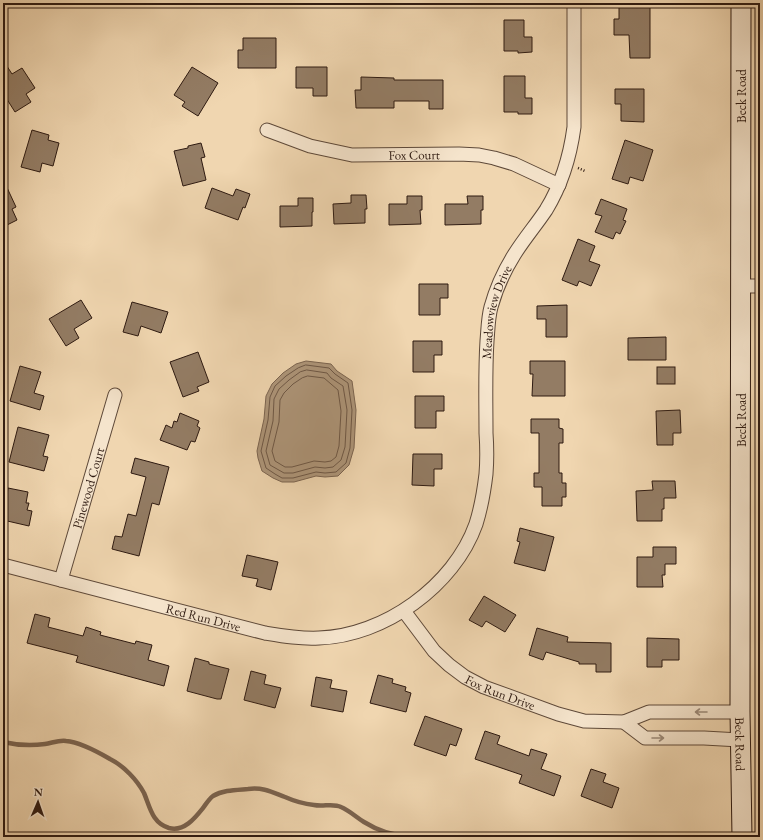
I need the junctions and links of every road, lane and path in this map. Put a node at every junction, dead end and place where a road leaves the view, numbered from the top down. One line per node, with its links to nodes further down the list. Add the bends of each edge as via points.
1 (574, 3): 6 (street, Meadowview Drive, via 574,127 568,160)
2 (741, 3): 7 (main road, Beck Road)
3 (267, 130): 6 (street, Fox Court, via 310,146 352,155 479,155 514,164)
4 (577, 168): 5 (path)
5 (585, 171)
6 (559, 185): 12 (street, Meadowview Drive, via 546,210 506,268 491,308 486,355 486,473 475,525 464,548 446,574 429,592)
7 (741, 286): 8 (street); 13 (main road, Beck Road)
8 (760, 286)
9 (115, 395): 11 (street, Pinewood Court)
10 (3, 565): 11 (street, Red Run Drive)
11 (61, 580): 12 (street, Red Run Drive, via 292,638 336,637 379,624)
12 (404, 611): 14 (street, Fox Run Drive, via 434,651 465,677 484,687 584,721)
13 (740, 712): 14 (street, Fox Run Drive, one-way to 14, via 649,712); 15 (main road, Beck Road)
14 (624, 722): 15 (street, one-way to 15, via 645,738)
15 (740, 740): 16 (main road, Beck Road)
16 (742, 837)

